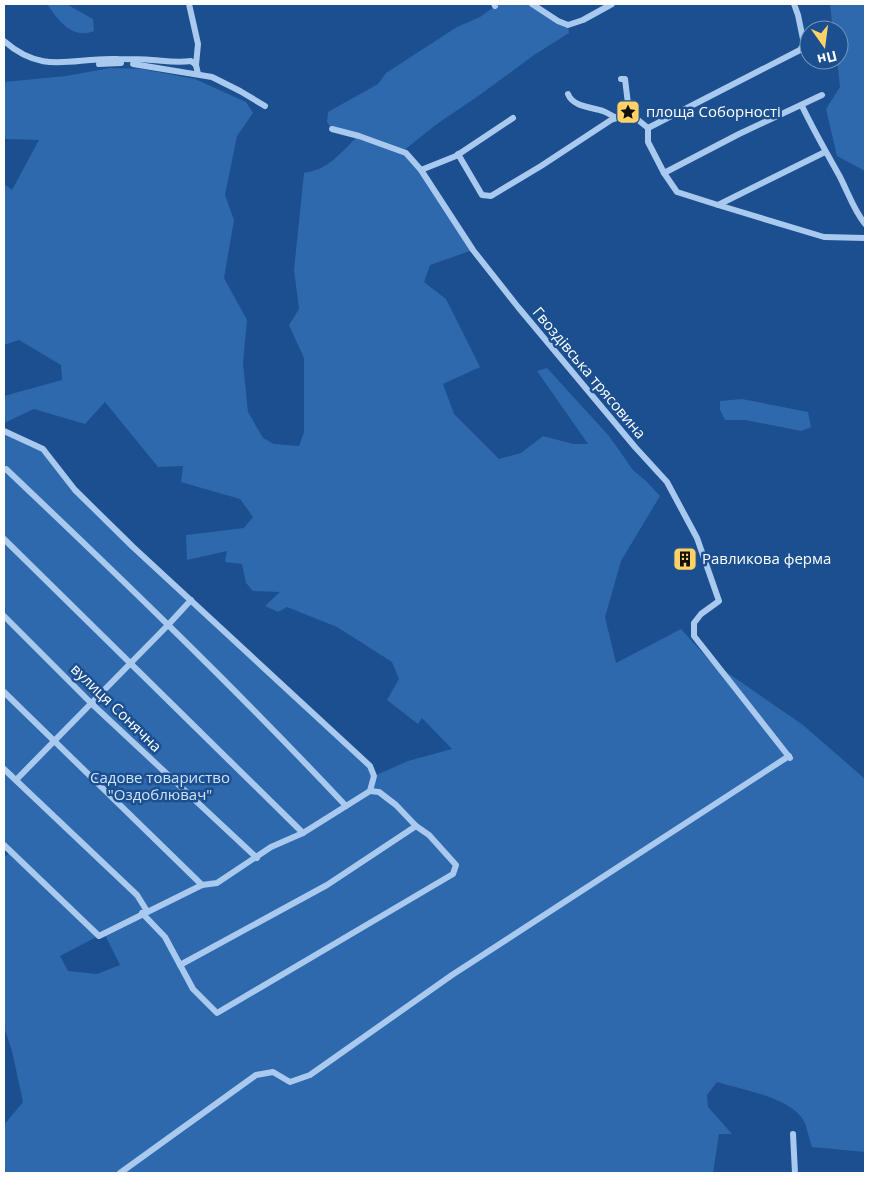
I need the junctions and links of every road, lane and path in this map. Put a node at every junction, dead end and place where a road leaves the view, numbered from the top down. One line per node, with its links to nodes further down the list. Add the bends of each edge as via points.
1 (189, 4): 7 (street, via 198,44)
2 (532, 4): 3 (street, via 568,25)
3 (612, 4)
4 (794, 4): 17 (street, via 804,44 800,50)
5 (4, 41): 7 (street, via 32,59 58,64 110,59 191,61)
6 (100, 64): 8 (street, via 141,64)
7 (196, 66): 8 (street)
8 (198, 74): 12 (street, via 225,84)
9 (623, 79): 14 (street)
10 (568, 94): 16 (street, via 575,103)
11 (822, 95): 13 (street)
12 (265, 106)
13 (802, 106): 19 (street); 22 (street)
14 (632, 115): 16 (street); 17 (street)
15 (513, 118): 20 (street)
16 (617, 118): 20 (street, via 490,196 482,195)
17 (648, 129): 22 (street, via 648,142)
18 (332, 130): 21 (street, Гвоздівська трясовина, via 406,153)
19 (825, 152): 23 (street); 24 (street, via 856,213)
20 (458, 154): 21 (street)
21 (421, 170): 48 (street, Гвоздівська трясовина, via 473,250 667,482 697,538 719,601 694,623 694,636 790,757 452,976 310,1076 290,1082 274,1072 256,1075)
22 (664, 173): 23 (street, via 677,192)
23 (718, 204): 25 (street, via 824,237)
24 (865, 224)
25 (865, 238)
26 (4, 432): 29 (street, via 43,449 75,490)
27 (5, 471): 31 (street)
28 (4, 539): 32 (street)
29 (190, 600): 31 (street); 38 (street, via 370,766 374,776)
30 (4, 616): 34 (street, вулиця Сонячна)
31 (168, 625): 32 (street); 39 (street)
32 (130, 663): 34 (street); 41 (street)
33 (4, 692): 35 (street)
34 (91, 703): 35 (street); 43 (street, вулиця Сонячна)
35 (54, 740): 37 (street); 44 (street)
36 (4, 769): 37 (street)
37 (16, 780): 45 (street, via 137,895)
38 (370, 791): 39 (street); 40 (street, via 379,792)
39 (346, 806): 41 (street)
40 (416, 826): 46 (street, via 327,885); 46 (street, via 429,835 456,865 453,874 217,1013 193,989)
41 (303, 833): 43 (street, via 271,847)
42 (4, 845): 45 (street, via 99,936)
43 (257, 858): 44 (street, via 217,883)
44 (202, 885): 45 (street)
45 (144, 912): 46 (street, via 165,937)
46 (180, 965)
47 (793, 1134): 49 (street)
48 (120, 1173)
49 (795, 1173)

